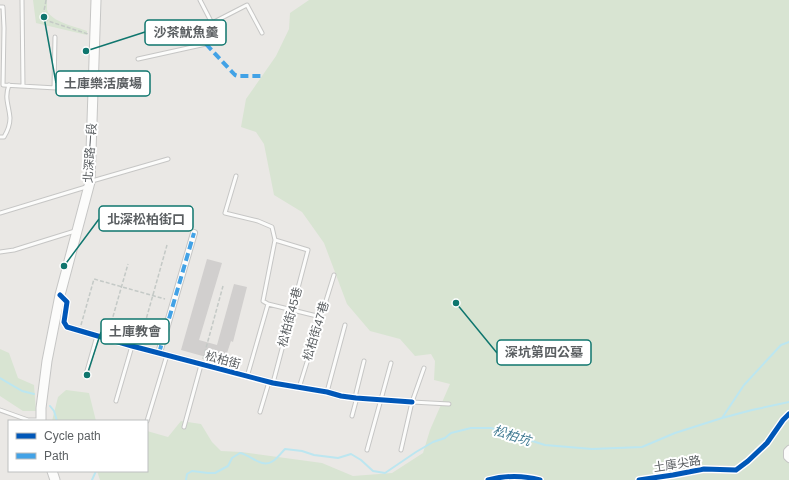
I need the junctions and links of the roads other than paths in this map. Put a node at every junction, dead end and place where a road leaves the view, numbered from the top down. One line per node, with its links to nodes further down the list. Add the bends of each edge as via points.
1 (22, 0): 10 (lane)
2 (96, 0): 12 (main road, 北深路一段)
3 (200, 0): 5 (lane)
4 (0, 7): 9 (lane, via 3,7 4,28 3,85)
5 (212, 23): 6 (lane, via 247,5); 8 (lane, via 218,37 214,41)
6 (262, 33)
7 (55, 37): 11 (lane)
8 (138, 59)
9 (9, 85): 10 (lane); 13 (lane, via 6,92 10,119 4,137)
10 (23, 86): 11 (lane)
11 (54, 88): 12 (lane)
12 (93, 90): 16 (main road, 北深路一段)
13 (0, 137)
14 (168, 159): 16 (lane)
15 (236, 176): 20 (lane, via 225,213 272,227)
16 (89, 184): 17 (lane); 18 (main road, 北深路一段)
17 (0, 213)
18 (78, 230): 21 (lane); 23 (main road, 北深路一段)
19 (194, 233): 30 (street)
20 (275, 240): 24 (lane, via 263,301); 25 (lane, 松柏街45巷, via 308,250)
21 (0, 252)
22 (334, 275): 26 (lane, 松柏街47巷)
23 (60, 295): 28 (street, 松柏街, via 67,302 64,322 67,327); 50 (main road, 北深路一段, via 47,361)
24 (268, 304): 25 (lane); 37 (lane)
25 (292, 310): 26 (lane); 38 (lane, 松柏街45巷)
26 (321, 317): 39 (lane, 松柏街47巷)
27 (345, 325): 40 (lane)
28 (97, 336): 29 (street, 松柏街); 36 (lane)
29 (136, 347): 30 (street, 松柏街); 43 (lane)
30 (160, 353): 31 (street, 松柏街)
31 (167, 355): 34 (street, 松柏街); 51 (lane)
32 (364, 362): 41 (lane)
33 (391, 363): 42 (lane)
34 (202, 365): 37 (street, 松柏街); 52 (lane)
35 (424, 368): 44 (lane)
36 (87, 371)
37 (246, 377): 38 (street, 松柏街)
38 (271, 383): 39 (street, 松柏街); 47 (lane, 松柏街45巷)
39 (299, 388): 40 (street, 松柏街)
40 (327, 392): 41 (street, 松柏街)
41 (356, 398): 42 (street, 松柏街); 49 (lane)
42 (381, 400): 44 (street, 松柏街); 54 (lane)
43 (116, 401)
44 (412, 402): 45 (lane, 松柏街); 55 (lane)
45 (449, 404)
46 (0, 410): 50 (lane, via 28,420)
47 (260, 412)
48 (789, 414): 59 (street, 土庫尖路, via 767,443 736,470 704,470)
49 (352, 416)
50 (41, 420)
51 (148, 420)
52 (184, 427)
53 (789, 449): 56 (street)
54 (367, 450)
55 (401, 450)
56 (789, 459)
57 (488, 480): 58 (street, via 519,476)
58 (540, 480)
59 (639, 480)

